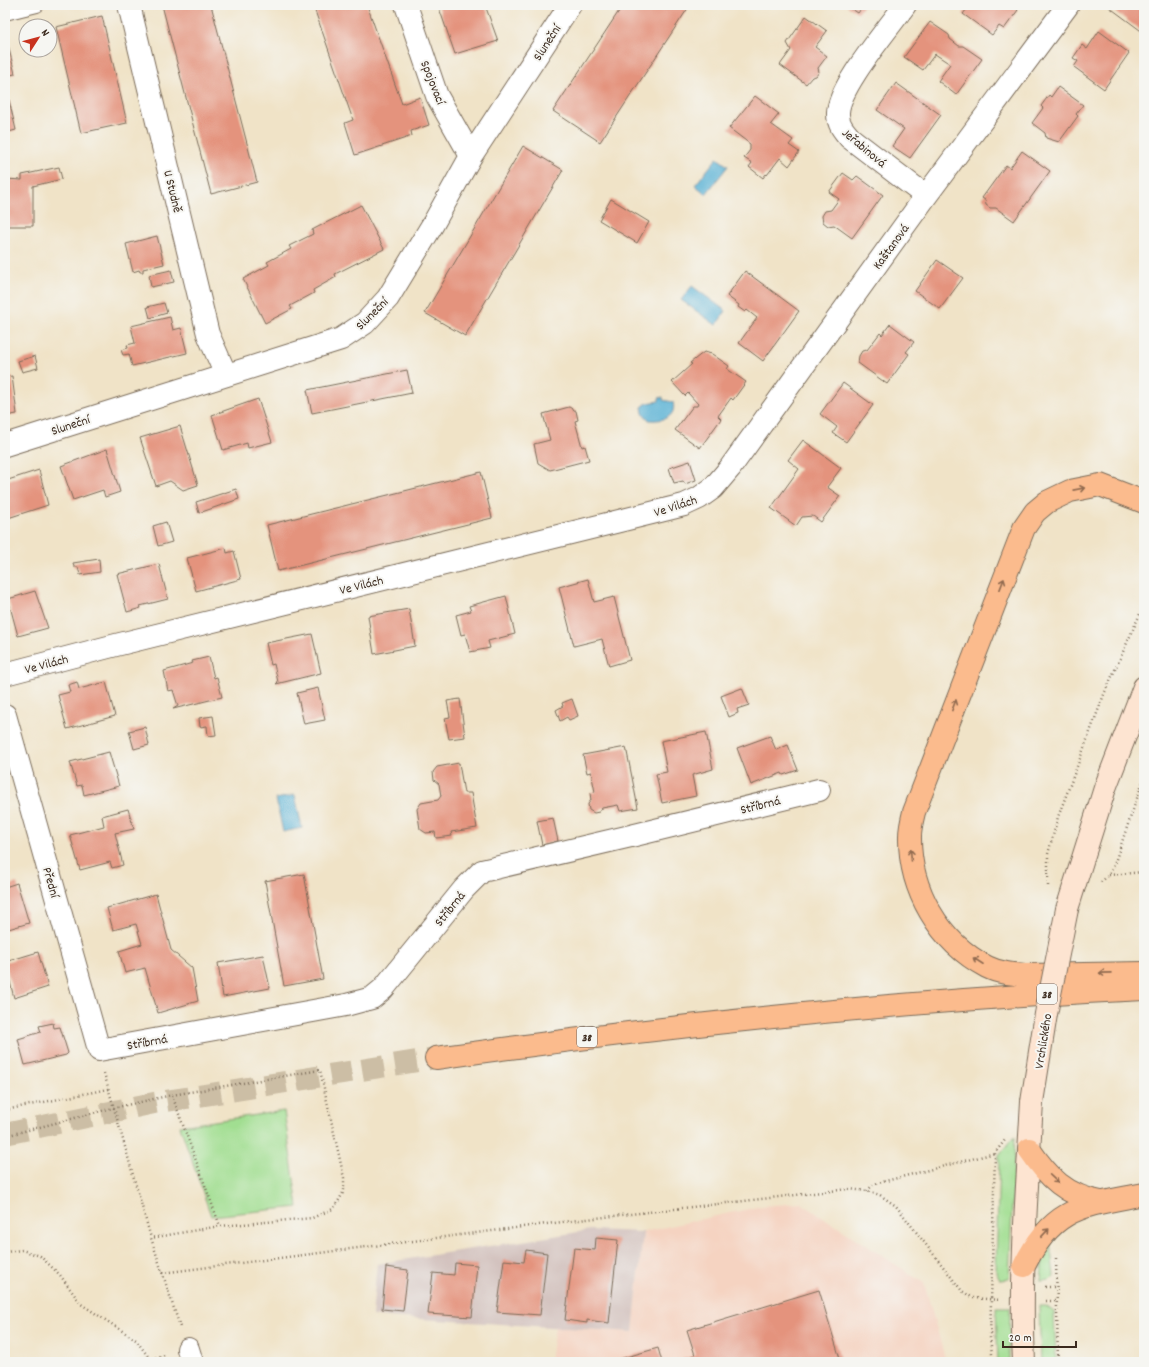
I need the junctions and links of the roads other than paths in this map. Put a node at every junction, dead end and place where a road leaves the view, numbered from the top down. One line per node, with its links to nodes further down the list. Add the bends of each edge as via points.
1 (38, 5): 7 (lane)
2 (129, 5): 10 (street, U Studně, via 208,334)
3 (406, 5): 8 (street, Spojovací, via 438,96)
4 (570, 5): 8 (street, Sluneční)
5 (905, 5): 9 (street, Jeřabinová, via 842,94 838,115 840,126 850,138)
6 (1068, 5): 9 (street, Kaštanová)
7 (5, 13)
8 (471, 156): 10 (street, Sluneční, via 388,298 365,323 340,339)
9 (926, 196): 14 (street, Kaštanová)
10 (226, 375): 11 (street, Sluneční)
11 (5, 445)
12 (1100, 485): 13 (main road); 15 (main road); 20 (main road, one-way to 12, via 1025,975 1008,974 988,968 962,950 934,920 918,887 912,863 910,836 914,812 1024,528 1035,512 1047,502 1070,491)
13 (1144, 486)
14 (714, 488): 16 (street, Ve Vilách, via 684,505)
15 (1144, 502)
16 (5, 674)
17 (1144, 687): 24 (street, Vrchlického, bridge, via 1105,788 1067,909 1032,1102)
18 (5, 715): 22 (street, Přední)
19 (819, 790): 22 (street, Stříbrná, via 482,871 394,978 372,998 346,1005)
20 (1144, 972)
21 (1144, 989): 23 (main road, 38, via 951,1000 738,1019 559,1040)
22 (99, 1050)
23 (436, 1058)
24 (1029, 1149): 26 (main road, one-way to 26, via 1050,1176 1072,1194); 27 (street, Vrchlického)
25 (1144, 1194): 26 (main road)
26 (1104, 1202): 27 (main road, one-way to 26, via 1042,1236 1055,1223 1078,1208)
27 (1024, 1266): 28 (street, Vrchlického)
28 (1024, 1362)

